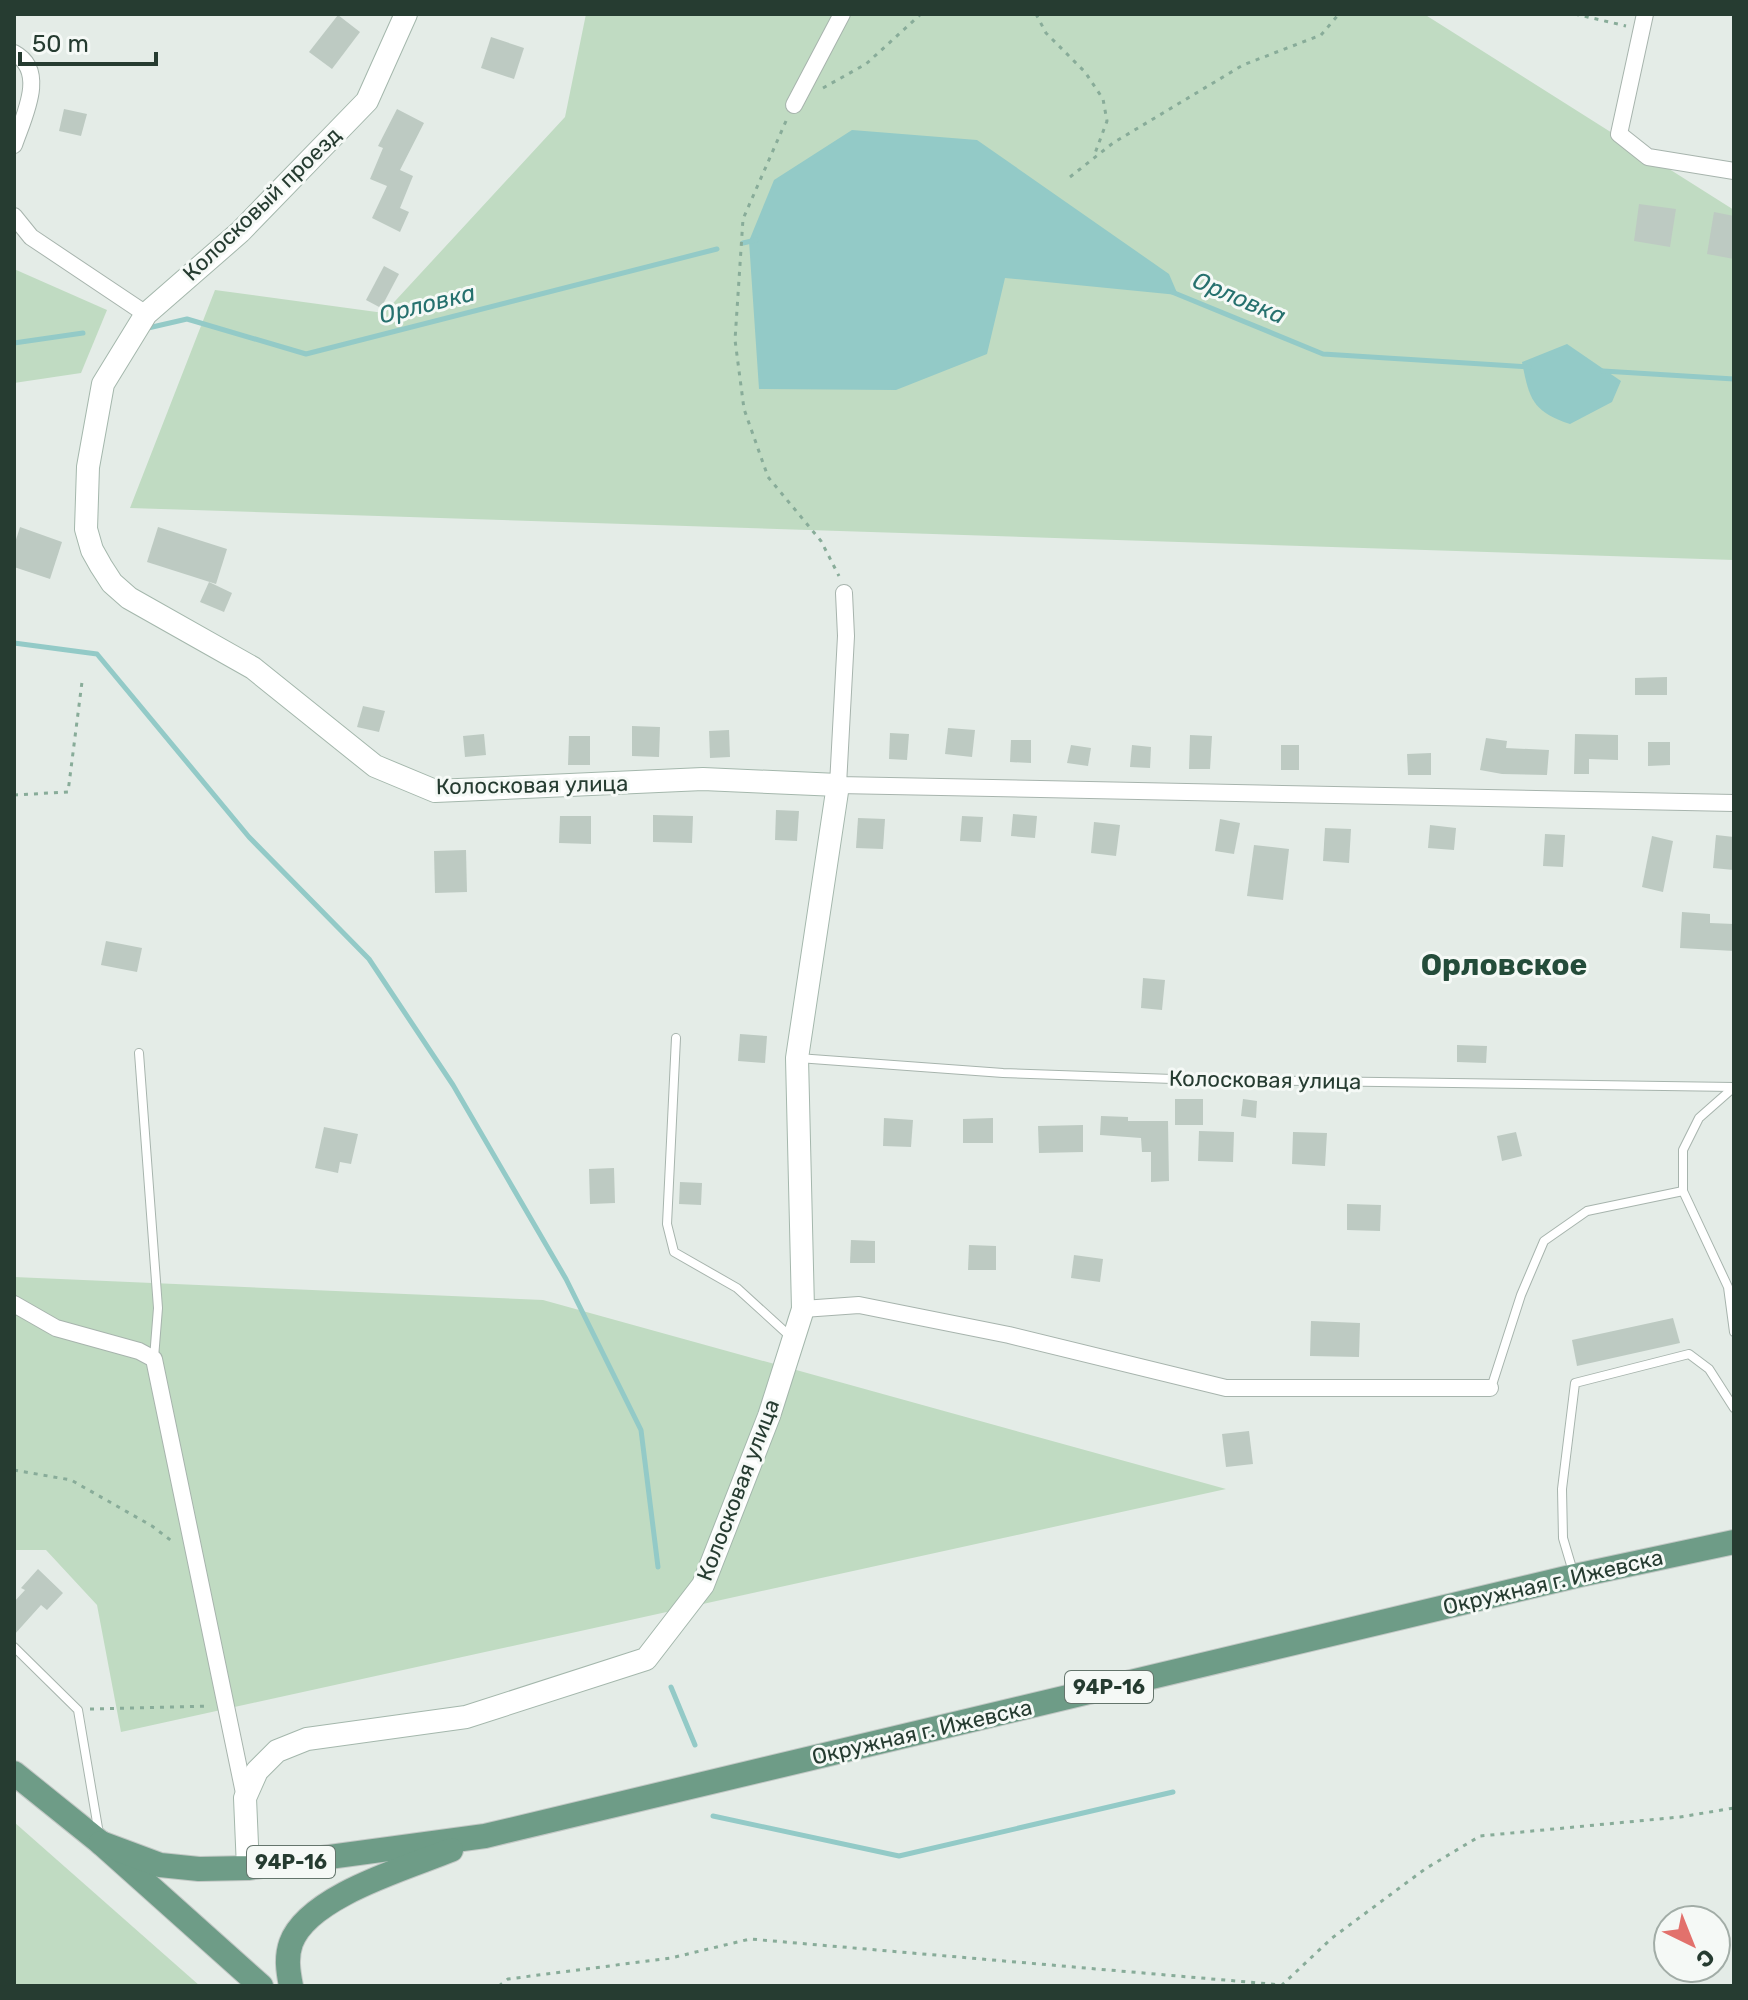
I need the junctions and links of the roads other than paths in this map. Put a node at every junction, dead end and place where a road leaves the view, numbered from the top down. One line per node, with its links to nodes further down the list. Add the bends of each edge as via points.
1 (406, 14): 9 (street, Колосковый проезд, via 367,101 240,232)
2 (842, 14): 5 (street)
3 (1643, 22): 7 (street, via 1619,134 1648,157)
4 (14, 53): 6 (street, via 33,82)
5 (794, 105)
6 (14, 145)
7 (1734, 171)
8 (14, 216): 9 (street, via 31,237)
9 (146, 314): 10 (street, Колосковый проезд)
10 (103, 384): 12 (street, Колосковая улица, via 88,467 86,529 112,583 129,598 253,668 375,766 435,791 703,779)
11 (844, 593): 12 (street)
12 (838, 785): 13 (street, Колосковая улица); 16 (street, Колосковая улица)
13 (1734, 803)
14 (676, 1038): 22 (lane, via 667,1224 674,1252 737,1288)
15 (139, 1053): 23 (lane, via 158,1308)
16 (797, 1058): 17 (lane, Колосковая улица, via 1157,1078); 20 (street, Колосковая улица)
17 (1734, 1087): 18 (lane, via 1699,1118 1683,1150)
18 (1683, 1191): 21 (lane, via 1728,1287); 24 (lane, via 1587,1211 1544,1241)
19 (14, 1304): 23 (street, via 56,1328)
20 (803, 1309): 22 (street, Колосковая улица); 24 (street, via 859,1305 1226,1388)
21 (1734, 1332)
22 (793, 1339): 30 (street, Колосковая улица, via 703,1585 646,1659 466,1717 307,1739 277,1751 257,1771)
23 (154, 1359): 30 (street)
24 (1490, 1388)
25 (1734, 1408): 27 (lane, via 1709,1369 1689,1354 1575,1383 1562,1489 1563,1538)
26 (1734, 1542): 27 (main road, Окружная г. Ижевска / 94Р-16)
27 (1575, 1576): 31 (main road, Окружная г. Ижевска / 94Р-16)
28 (14, 1647): 32 (lane, via 78,1710)
29 (14, 1773): 32 (main road, 94Р-16)
30 (245, 1798): 33 (street)
31 (485, 1836): 33 (main road, Окружная г. Ижевска / 94Р-16); 35 (main road, Окружная г. Ижевска / 94Р-16, via 335,1897 306,1919 292,1941 287,1965)
32 (101, 1843): 33 (main road, Окружная г. Ижевска / 94Р-16, via 160,1865); 34 (main road, 94Р-16)
33 (248, 1868)
34 (261, 1986)
35 (291, 1986)

